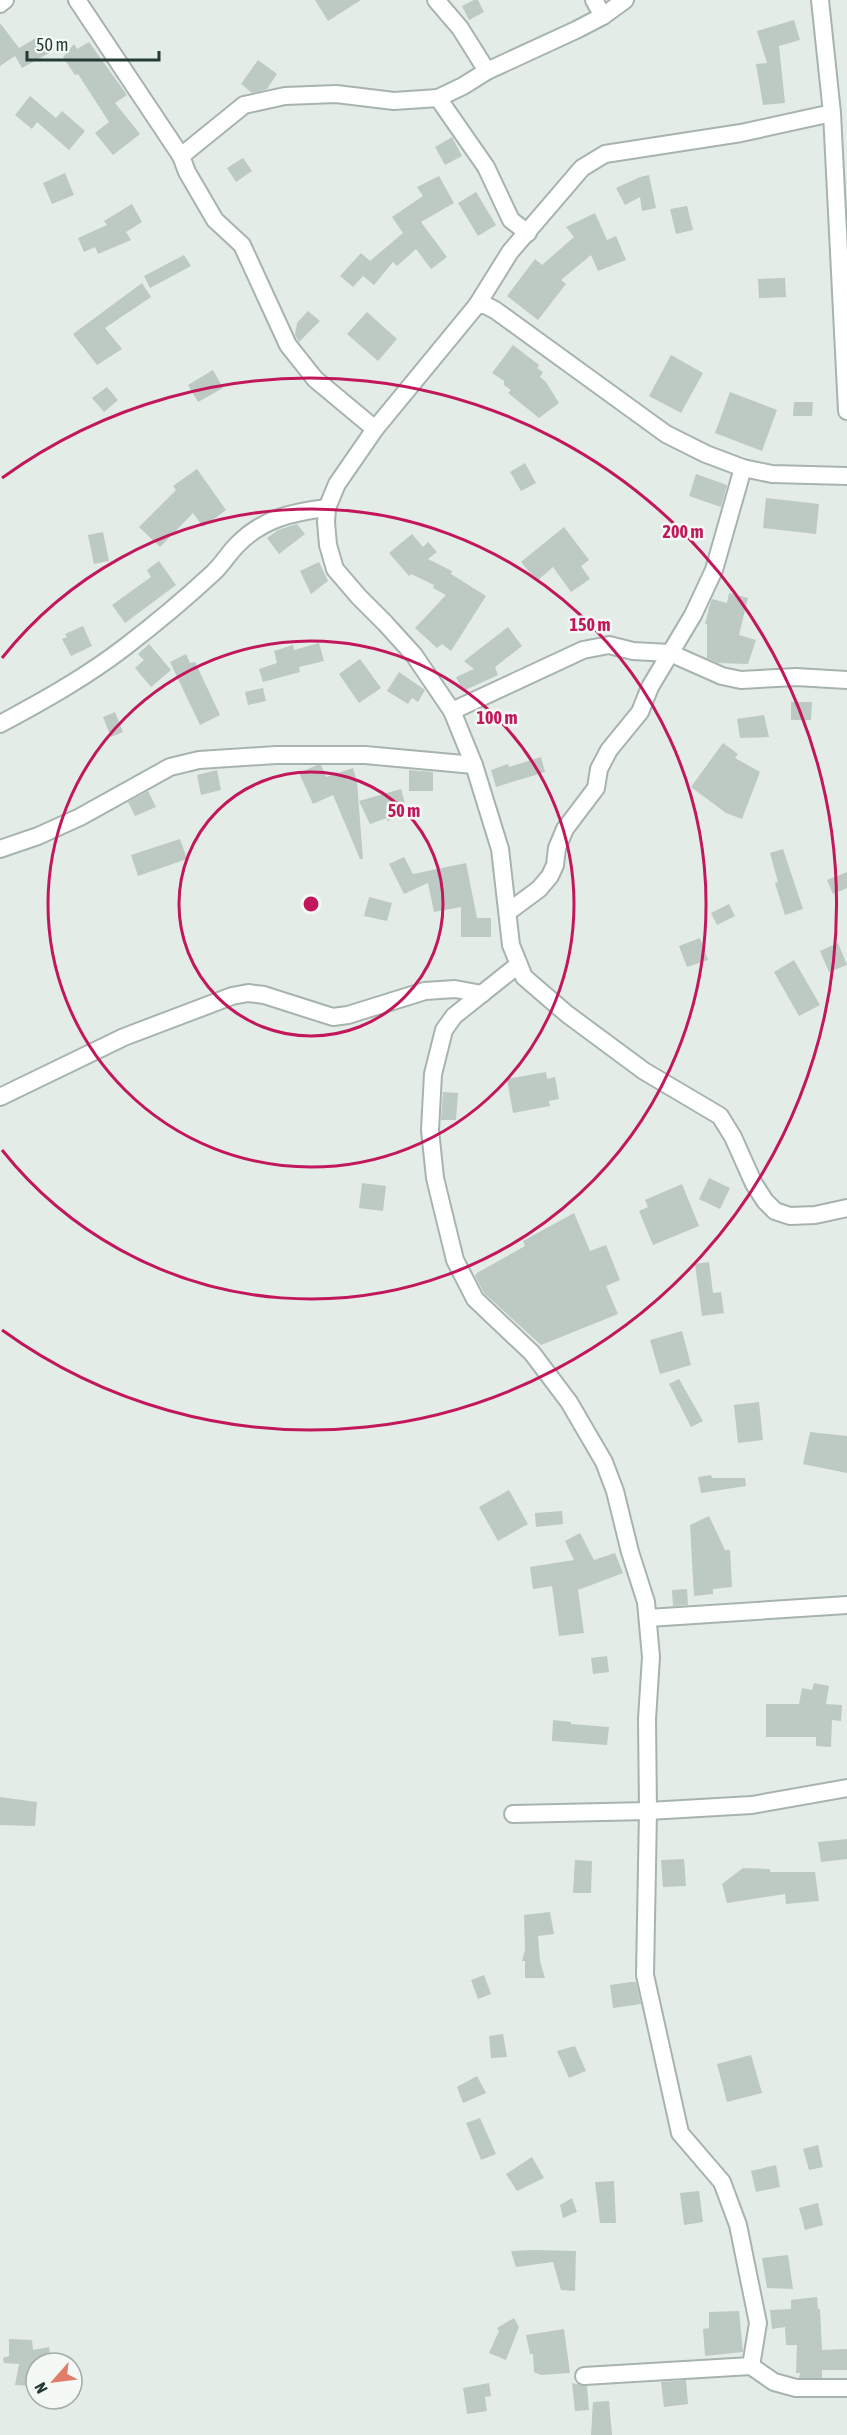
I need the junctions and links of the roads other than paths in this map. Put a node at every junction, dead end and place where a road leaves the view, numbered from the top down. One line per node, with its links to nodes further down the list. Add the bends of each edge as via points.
1 (5, 0): 7 (street)
2 (77, 0): 13 (street)
3 (436, 0): 9 (street, via 460,28)
4 (594, 0): 8 (street)
5 (625, 0): 8 (street)
6 (820, 0): 11 (street)
7 (0, 4)
8 (603, 16): 9 (street)
9 (487, 71): 10 (street)
10 (438, 98): 13 (street, via 394,101 336,93 285,96 244,105); 14 (street, via 486,167 512,220)
11 (832, 113): 12 (street); 14 (street, via 741,133 605,154 582,168)
12 (840, 142): 15 (street)
13 (181, 156): 18 (street, via 215,220 242,245 288,345 315,379)
14 (528, 233): 16 (street, via 510,252)
15 (843, 246): 17 (street)
16 (477, 305): 18 (street); 19 (street, via 495,310 666,434)
17 (847, 411)
18 (375, 429): 21 (street, via 337,484)
19 (743, 468): 20 (street, via 772,474); 22 (street, via 714,570)
20 (847, 476)
21 (327, 508): 24 (street, via 327,545 335,569 414,655); 25 (street, via 270,520 253,531 215,572 125,647 76,681)
22 (670, 653): 23 (street, via 722,676 741,680); 24 (street, via 609,645 583,650); 28 (street, via 640,712 609,750 599,769 596,788 565,830 550,876)
23 (847, 680)
24 (452, 711): 26 (street)
25 (0, 724)
26 (474, 765): 27 (street, via 365,755 199,760 170,767 80,817); 28 (street, via 500,849)
27 (0, 849)
28 (508, 912): 29 (street, via 511,945)
29 (518, 966): 30 (street); 32 (street, via 524,977 567,1014 644,1071 720,1116 754,1184 775,1211 790,1216 815,1215)
30 (482, 994): 31 (street, via 455,989 424,991 333,1017 264,995 232,996 124,1037); 34 (street, via 454,1016 444,1030 433,1074 430,1130 435,1178 454,1260 475,1299 532,1353 569,1402 604,1462)
31 (0, 1097)
32 (847, 1208)
33 (847, 1605): 34 (street)
34 (648, 1618): 36 (street)
35 (847, 1788): 36 (street, via 752,1805)
36 (648, 1811): 37 (street); 38 (street, via 645,1975 680,2133 722,2182 738,2225 758,2323)
37 (513, 1814)
38 (751, 2366): 39 (street); 40 (street, via 774,2382 796,2388)
39 (585, 2376)
40 (847, 2388)

